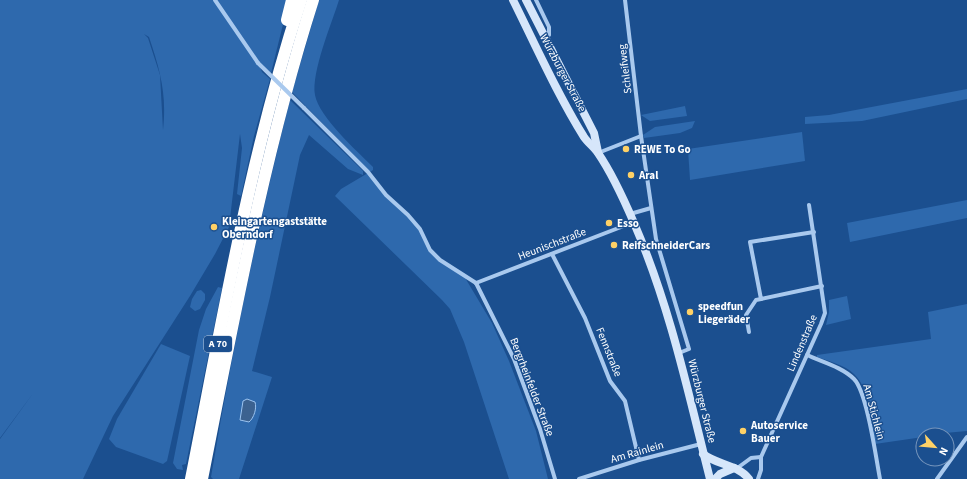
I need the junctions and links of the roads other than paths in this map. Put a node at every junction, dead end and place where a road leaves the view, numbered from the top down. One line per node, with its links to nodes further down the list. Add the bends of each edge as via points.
1 (215, 0): 19 (street, bridge, via 258,63 408,215 420,229 430,250 440,260)
2 (292, 0): 11 (highway)
3 (301, 0): 11 (highway, A 70)
4 (313, 0): 32 (highway, A 70, via 282,103 266,169)
5 (526, 0): 9 (main road, Würzburger Straße)
6 (536, 0): 9 (street, via 549,27 549,35)
7 (625, 0): 12 (street, Schleifweg)
8 (514, 2): 10 (main road, Würzburger Straße)
9 (545, 38): 10 (main road); 13 (main road, Würzburger Straße, via 594,133)
10 (535, 43): 13 (main road, Würzburger Straße, via 585,138)
11 (281, 66): 31 (highway, A 70, via 246,209)
12 (641, 136): 13 (street); 15 (street, Schleifweg)
13 (598, 153): 16 (main road, Würzburger Straße)
14 (810, 205): 17 (street, Lindenstraße)
15 (651, 208): 16 (street); 23 (street, Würzburger Straße, via 658,248 689,349)
16 (632, 218): 18 (street, Heunischstraße); 23 (main road, Würzburger Straße)
17 (814, 232): 20 (street, Lindenstraße); 21 (street, via 750,242)
18 (552, 254): 19 (street, Heunischstraße); 29 (street, Fennstraße, via 585,318 610,382 625,401)
19 (476, 283): 33 (street, Bergrheinfelder Straße, via 514,359)
20 (822, 286): 21 (street); 24 (street, Lindenstraße, via 825,313)
21 (761, 298): 22 (street, via 756,300 746,315)
22 (749, 332)
23 (679, 353): 26 (main road, Würzburger Straße)
24 (808, 355): 28 (street, Lindenstraße); 38 (street, Am Stichlein, via 849,375 858,385)
25 (967, 437): 39 (street)
26 (701, 444): 27 (main road, Würzburger Straße); 29 (street, Am Rainlein)
27 (704, 454): 30 (main road, via 710,459); 35 (main road, Würzburger Straße)
28 (761, 457): 30 (street, via 751,458); 37 (street, Lindenstraße, via 762,470)
29 (639, 460): 34 (street, Am Rainlein)
30 (735, 468): 35 (main road); 36 (main road)
31 (191, 479)
32 (202, 479)
33 (555, 479)
34 (579, 479)
35 (710, 479)
36 (749, 479)
37 (758, 479)
38 (880, 479)
39 (937, 479)

